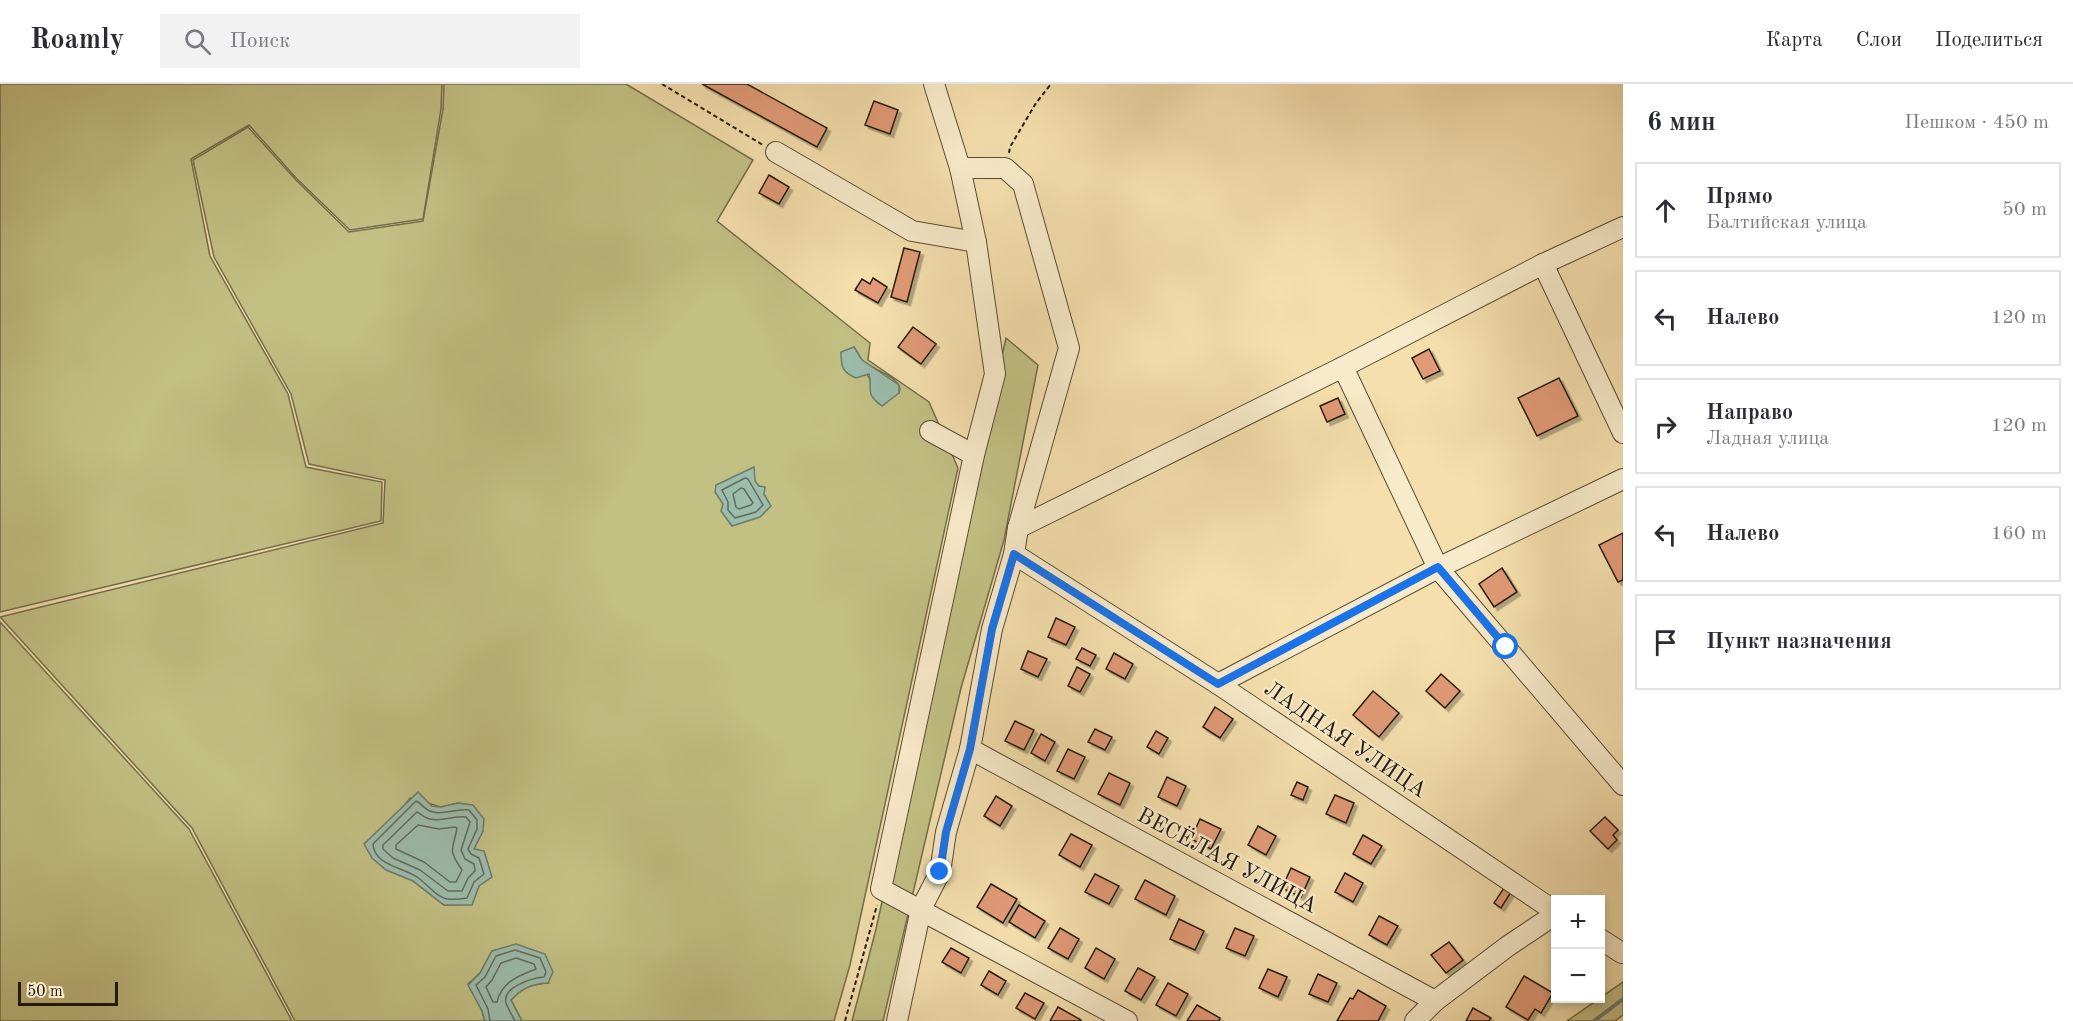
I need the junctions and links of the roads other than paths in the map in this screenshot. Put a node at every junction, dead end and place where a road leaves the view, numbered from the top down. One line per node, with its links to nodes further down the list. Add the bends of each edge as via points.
1 (934, 84): 3 (street)
2 (776, 152): 5 (street, via 912,231)
3 (960, 168): 5 (street); 12 (street, via 1005,168 1023,184 1069,348)
4 (1623, 227): 6 (street)
5 (976, 242): 10 (street, via 995,374)
6 (1543, 264): 7 (street); 9 (street)
7 (1343, 367): 12 (street); 14 (street)
8 (930, 431): 10 (street)
9 (1623, 433)
10 (974, 455): 18 (street, via 881,889)
11 (1623, 479): 14 (street)
12 (1018, 528): 13 (street)
13 (1014, 554): 15 (street, ЛАДНАЯ УЛИЦА); 16 (street, via 992,629)
14 (1438, 567): 15 (street); 17 (street)
15 (1218, 684): 19 (street, ЛАДНАЯ УЛИЦА)
16 (970, 749): 18 (street, via 946,832 940,872); 23 (street, ВЕСЁЛАЯ УЛИЦА)
17 (1623, 785)
18 (921, 909): 24 (street); 25 (street)
19 (1551, 910)
20 (1551, 916): 23 (street)
21 (1605, 942): 22 (street)
22 (1622, 953)
23 (1436, 1001): 26 (street)
24 (897, 1021)
25 (1127, 1021)
26 (1415, 1021)

